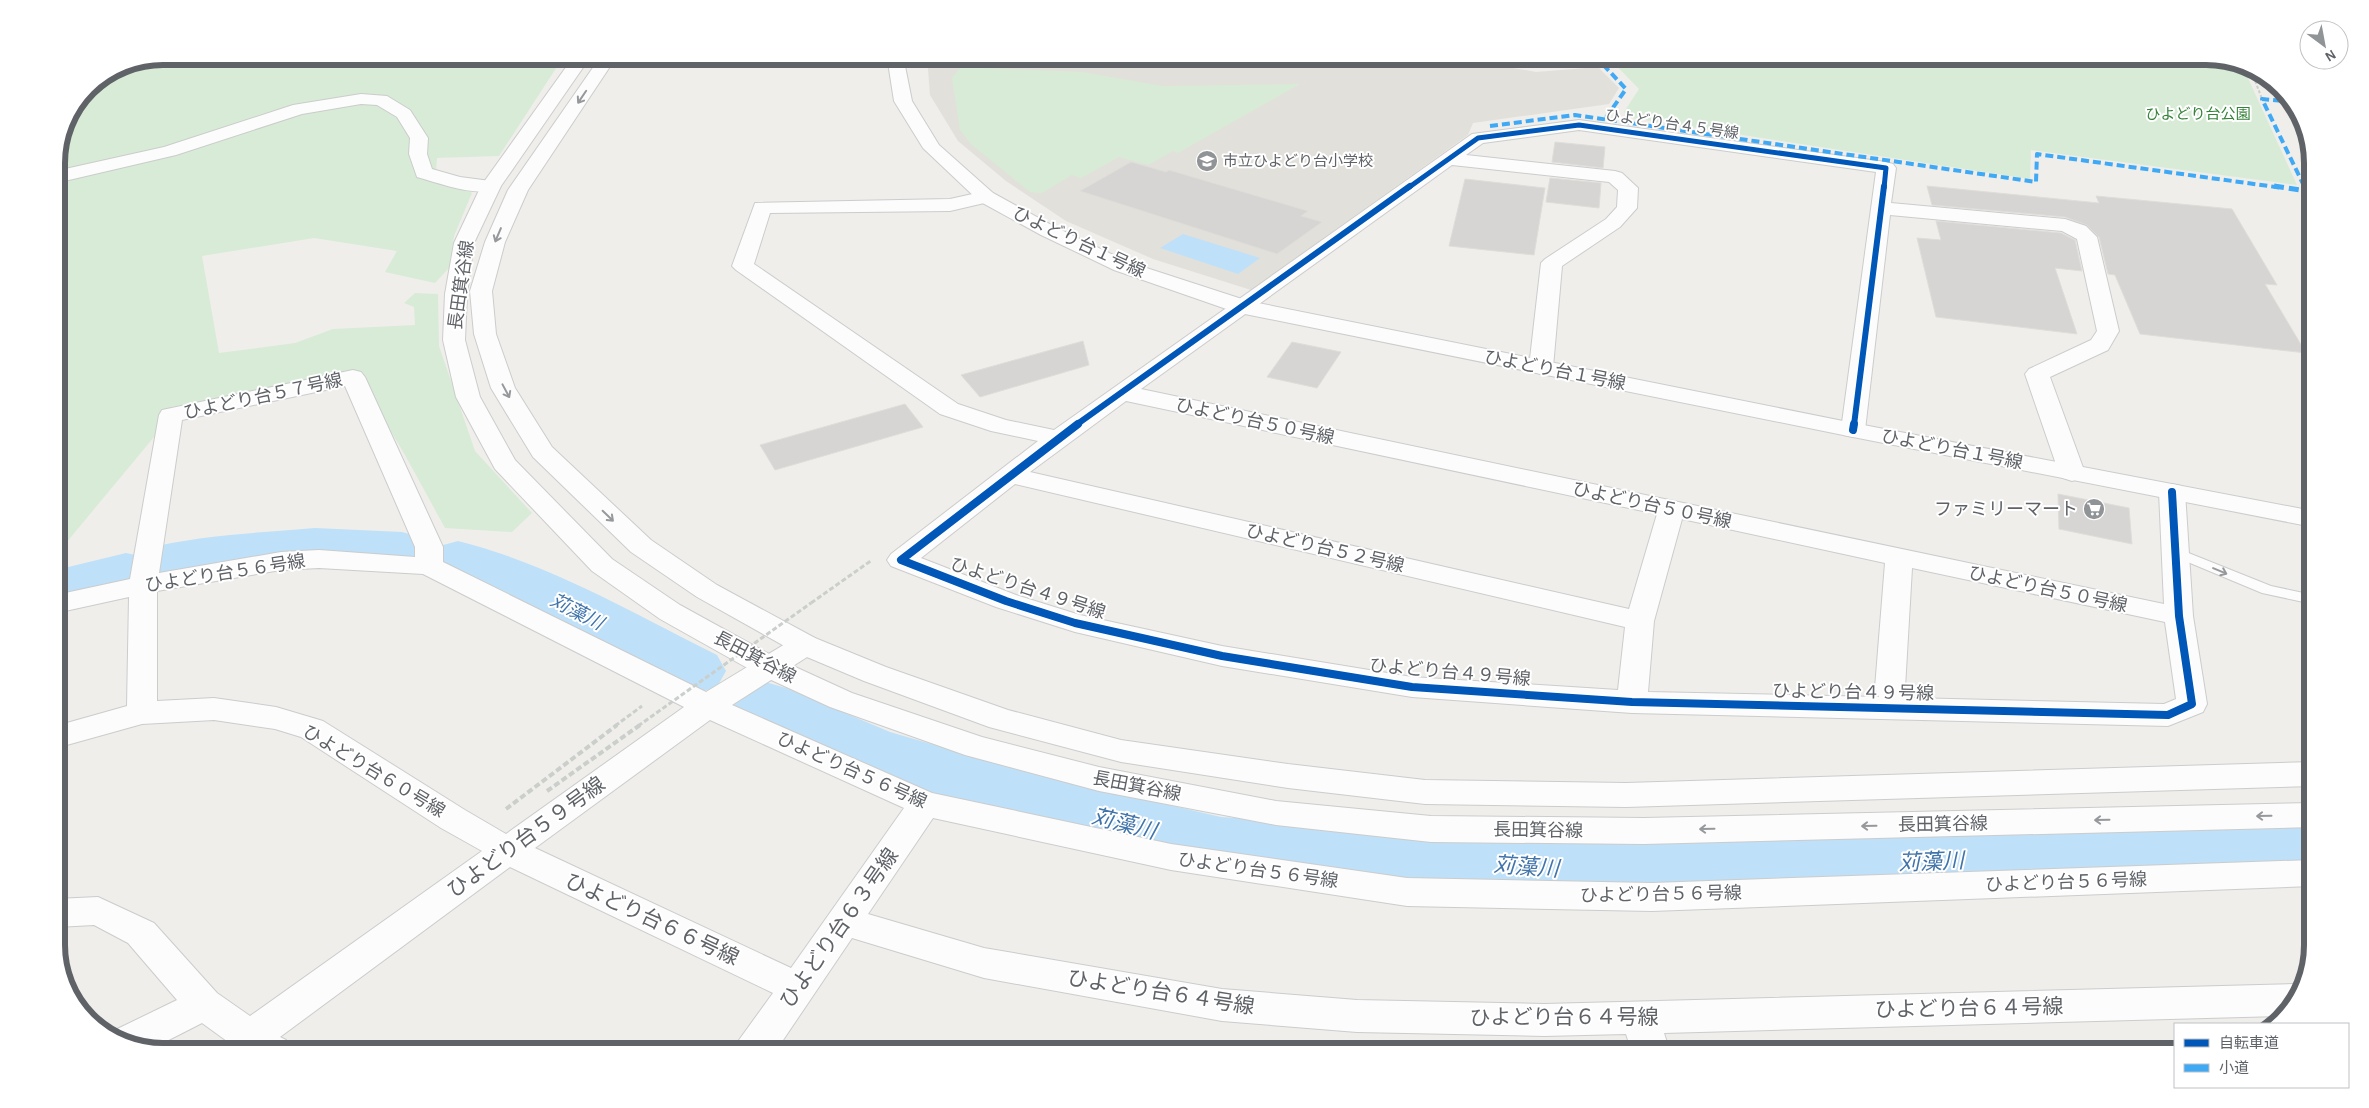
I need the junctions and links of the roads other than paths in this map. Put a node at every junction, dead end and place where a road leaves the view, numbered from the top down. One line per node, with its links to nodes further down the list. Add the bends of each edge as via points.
1 (577, 65): 6 (street, 長田箕谷線)
2 (603, 65): 27 (street, 長田箕谷線, one-way to 27, via 518,190 495,242 481,291 485,334 503,388 542,452 641,546 707,591)
3 (897, 65): 7 (street, ひよどり台１号線, via 903,101 932,148)
4 (1449, 160): 8 (street, ひよどり台４５号線, via 1478,138 1579,125 1886,168); 9 (street, ひよどり台４５号線); 10 (street, via 1614,177 1628,188 1627,208 1613,223 1552,262)
5 (65, 175): 6 (street, via 169,151 299,108 361,99 382,100 404,114 419,138 418,154 424,173 459,183)
6 (491, 186): 28 (street, 長田箕谷線, via 464,243 456,294 454,340 468,397 504,464 602,565 670,612)
7 (986, 197): 9 (street, ひよどり台１号線, via 1121,266); 13 (street, via 950,205 762,208 743,266 949,409 1000,426)
8 (1881, 208): 12 (street, ひよどり台４５号線); 14 (street, via 2066,225 2087,237 2108,331 2100,345 2037,374)
9 (1243, 307): 10 (street, ひよどり台１号線); 11 (street)
10 (1540, 367): 12 (street, ひよどり台１号線)
11 (1124, 393): 13 (street); 17 (street, ひよどり台５０号線)
12 (1853, 430): 14 (street, ひよどり台１号線)
13 (1058, 438): 15 (street)
14 (2072, 473): 16 (street, ひよどり台１号線)
15 (1010, 475): 26 (street, ひよどり台５２号線); 29 (street, ひよどり台４９号線, via 901,560 1006,601 1075,623 1222,656 1412,687)
16 (2172, 492): 18 (street, ひよどり台１号線); 19 (street, ひよどり台４９号線)
17 (1672, 509): 20 (street, ひよどり台５０号線); 26 (street)
18 (2304, 517)
19 (2176, 552): 23 (lane, one-way to 23, via 2267,590); 25 (street, ひよどり台４９号線)
20 (1899, 557): 25 (street, ひよどり台５０号線); 31 (street, via 1890,688)
21 (430, 566): 22 (street, ひよどり台５６号線, via 319,559 280,561); 22 (street, ひよどり台５７号線, via 429,547 353,377 171,415); 30 (street, ひよどり台５６号線)
22 (143, 585): 24 (street, ひよどり台５６号線); 32 (street)
23 (2304, 598)
24 (65, 602)
25 (2179, 616): 31 (street, ひよどり台４９号線, via 2192,704 2168,714)
26 (1640, 622): 29 (street)
27 (805, 645): 28 (street, ひよどり台５９号線); 34 (street, 長田箕谷線, via 1000,719 1121,750 1288,776 1425,792 1626,795)
28 (769, 667): 30 (street, ひよどり台５９号線); 36 (street, 長田箕谷線, one-way to 28, via 1644,831 1431,829 1276,812 1099,780 976,747 840,700)
29 (1632, 702): 31 (street, ひよどり台４９号線)
30 (707, 706): 35 (street, ひよどり台５６号線); 37 (street, ひよどり台５９号線)
31 (1900, 708)
32 (142, 713): 33 (street, ひよどり台６０号線); 37 (street, ひよどり台６０号線, via 214,709 276,718 312,729)
33 (65, 734)
34 (2304, 774)
35 (925, 804): 38 (street, ひよどり台５６号線, via 1171,858 1407,892 1652,897); 40 (street, ひよどり台６３号線)
36 (2304, 815)
37 (507, 850): 41 (street, ひよどり台６６号線); 47 (street, ひよどり台５９号線)
38 (2304, 873)
39 (65, 913): 43 (street, via 98,911 141,933)
40 (844, 921): 41 (street, ひよどり台６３号線); 44 (street, ひよどり台６４号線, via 984,963 1222,1005 1357,1016 1544,1020)
41 (797, 988): 48 (street, ひよどり台６３号線)
42 (2287, 1000): 44 (street, ひよどり台６４号線)
43 (204, 1004): 45 (street); 46 (street)
44 (1646, 1035)
45 (134, 1039)
46 (261, 1043)
47 (263, 1043)
48 (759, 1043)

